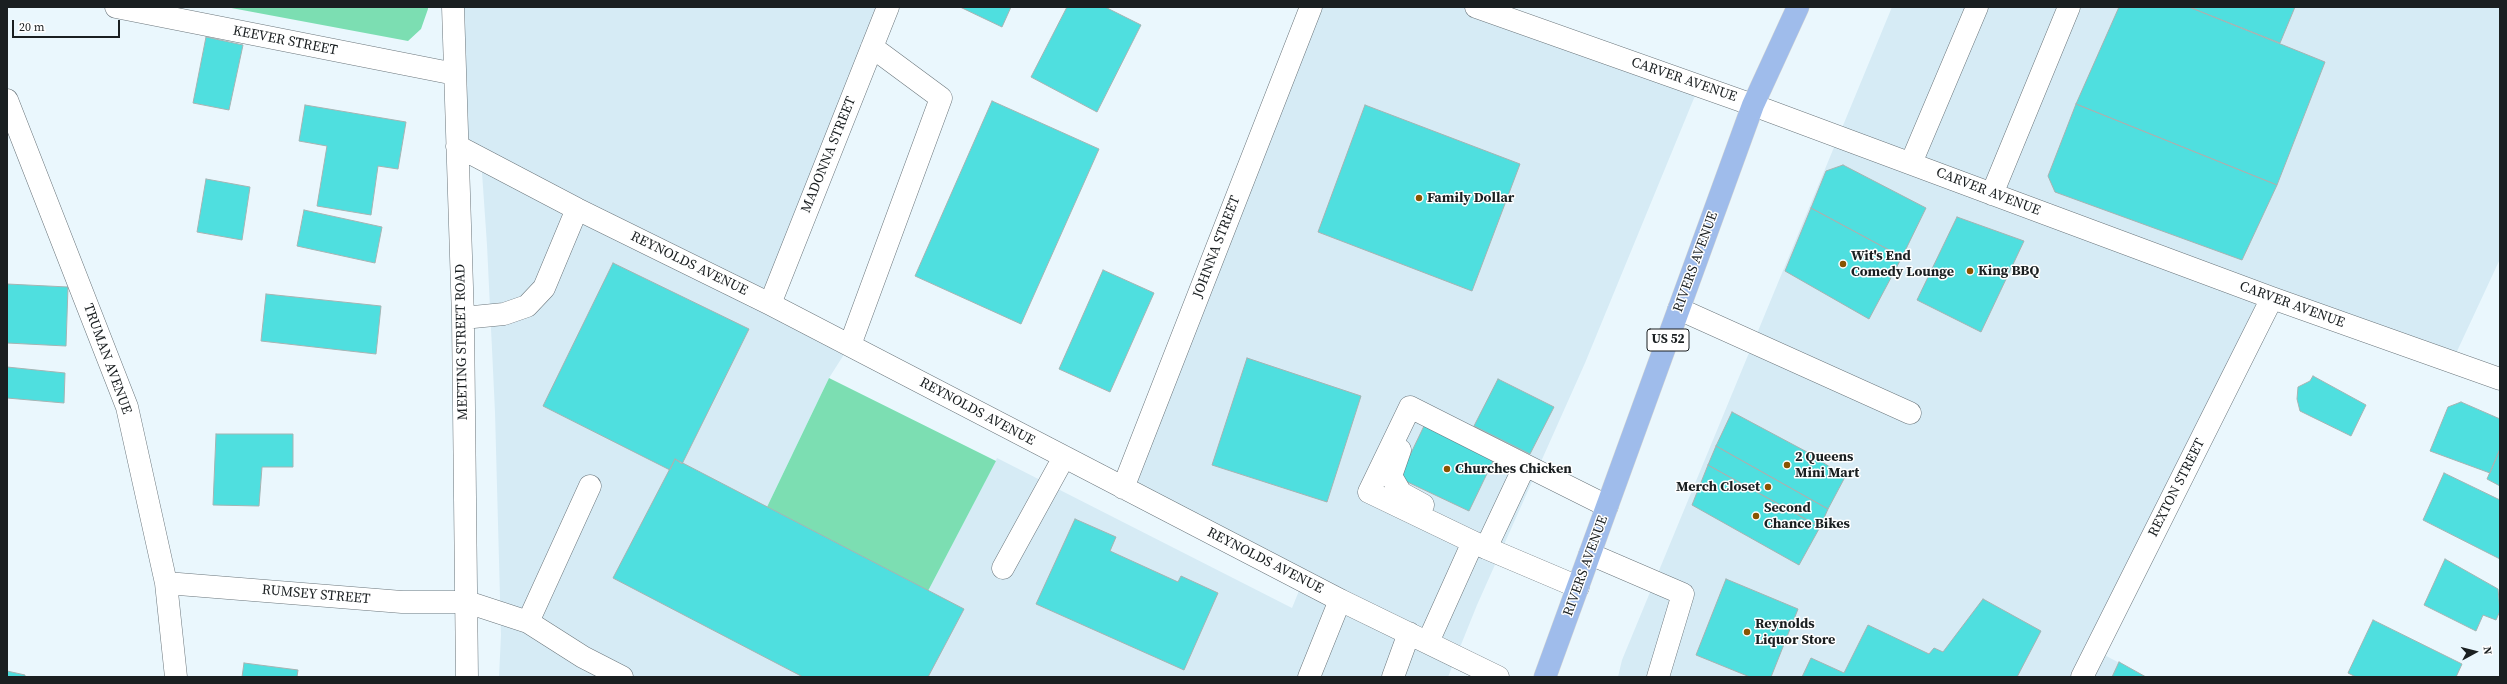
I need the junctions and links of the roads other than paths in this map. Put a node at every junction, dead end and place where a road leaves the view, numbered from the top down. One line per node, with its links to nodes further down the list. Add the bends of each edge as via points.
1 (116, 7): 10 (street, KEEVER STREET)
2 (453, 7): 10 (street, MEETING STREET ROAD)
3 (888, 7): 9 (street, MADONNA STREET)
4 (1311, 7): 27 (street, JOHNNA STREET)
5 (1476, 7): 12 (street, CARVER AVENUE)
6 (1798, 7): 12 (main road, RIVERS AVENUE / US 52)
7 (1977, 7): 14 (street)
8 (2069, 7): 15 (street)
9 (872, 47): 18 (street, MADONNA STREET); 21 (street, via 941,98)
10 (455, 74): 13 (street, MEETING STREET ROAD)
11 (7, 100): 32 (street, TRUMAN AVENUE, via 127,407)
12 (1753, 105): 14 (street, CARVER AVENUE); 19 (main road, RIVERS AVENUE / US 52)
13 (457, 146): 16 (street, REYNOLDS AVENUE); 20 (street, MEETING STREET ROAD)
14 (1911, 163): 15 (street, CARVER AVENUE)
15 (1992, 194): 17 (street, CARVER AVENUE)
16 (577, 209): 18 (street, REYNOLDS AVENUE); 20 (street, via 544,288 527,306 504,314)
17 (2272, 298): 22 (street, CARVER AVENUE); 46 (street, REXTON STREET)
18 (770, 304): 21 (street, REYNOLDS AVENUE)
19 (1679, 309): 23 (street); 28 (main road, RIVERS AVENUE / US 52)
20 (463, 318): 35 (street, MEETING STREET ROAD)
21 (850, 345): 24 (street, REYNOLDS AVENUE)
22 (2500, 379)
23 (1910, 413)
24 (1064, 457): 27 (street, REYNOLDS AVENUE); 31 (street)
25 (1525, 465): 28 (street); 29 (street); 29 (street, via 1410,407 1369,492)
26 (590, 486): 36 (street)
27 (1123, 488): 34 (street, REYNOLDS AVENUE)
28 (1607, 506): 30 (main road, RIVERS AVENUE / US 52)
29 (1474, 542): 33 (street); 37 (street)
30 (1590, 554): 33 (main road, RIVERS AVENUE / US 52); 45 (street, via 1683,594)
31 (1003, 568)
32 (166, 583): 35 (street, RUMSEY STREET, via 402,602); 38 (street, TRUMAN AVENUE)
33 (1578, 588): 44 (main road, RIVERS AVENUE / US 52)
34 (1340, 600): 37 (street, REYNOLDS AVENUE); 41 (street)
35 (467, 602): 36 (street, RUMSEY STREET); 39 (street, MEETING STREET ROAD)
36 (528, 622): 40 (street, RUMSEY STREET, via 583,657)
37 (1418, 637): 42 (street); 43 (street, REYNOLDS AVENUE)
38 (176, 677)
39 (468, 677)
40 (622, 677)
41 (1309, 677)
42 (1393, 677)
43 (1498, 677)
44 (1545, 677)
45 (1658, 677)
46 (2082, 677)

